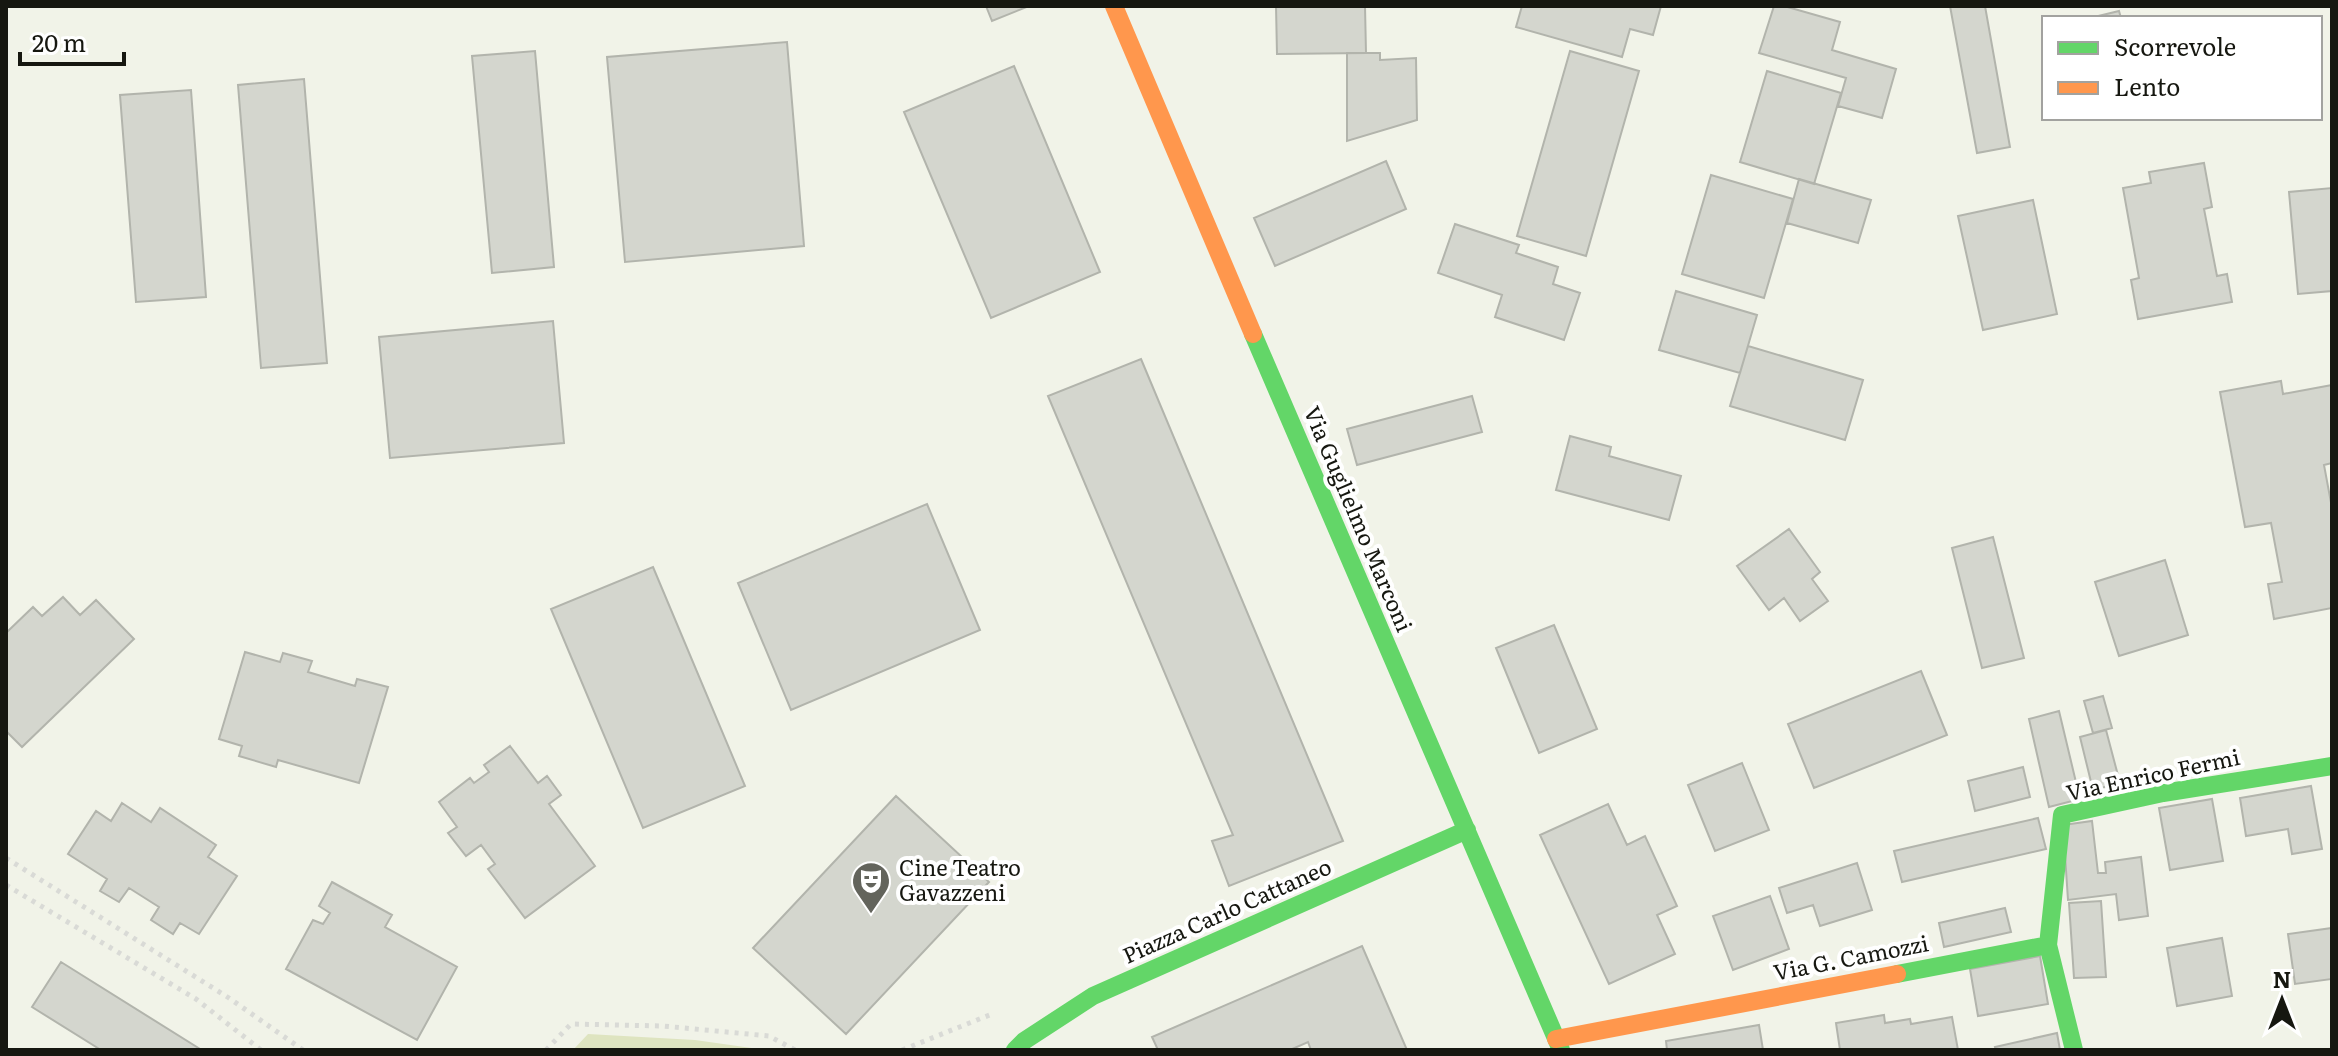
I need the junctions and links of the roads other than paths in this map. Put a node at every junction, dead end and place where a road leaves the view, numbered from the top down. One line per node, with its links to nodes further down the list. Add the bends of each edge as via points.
1 (1114, 6): 3 (street, Via Guglielmo Marconi)
2 (2332, 766): 4 (street, Via Enrico Fermi, via 2062,815)
3 (1467, 830): 5 (street, Via Guglielmo Marconi); 6 (street, Piazza Carlo Cattaneo, via 1093,996)
4 (2048, 945): 5 (street, Via G. Camozzi); 7 (street)
5 (1558, 1044)
6 (1015, 1050)
7 (2074, 1050)

